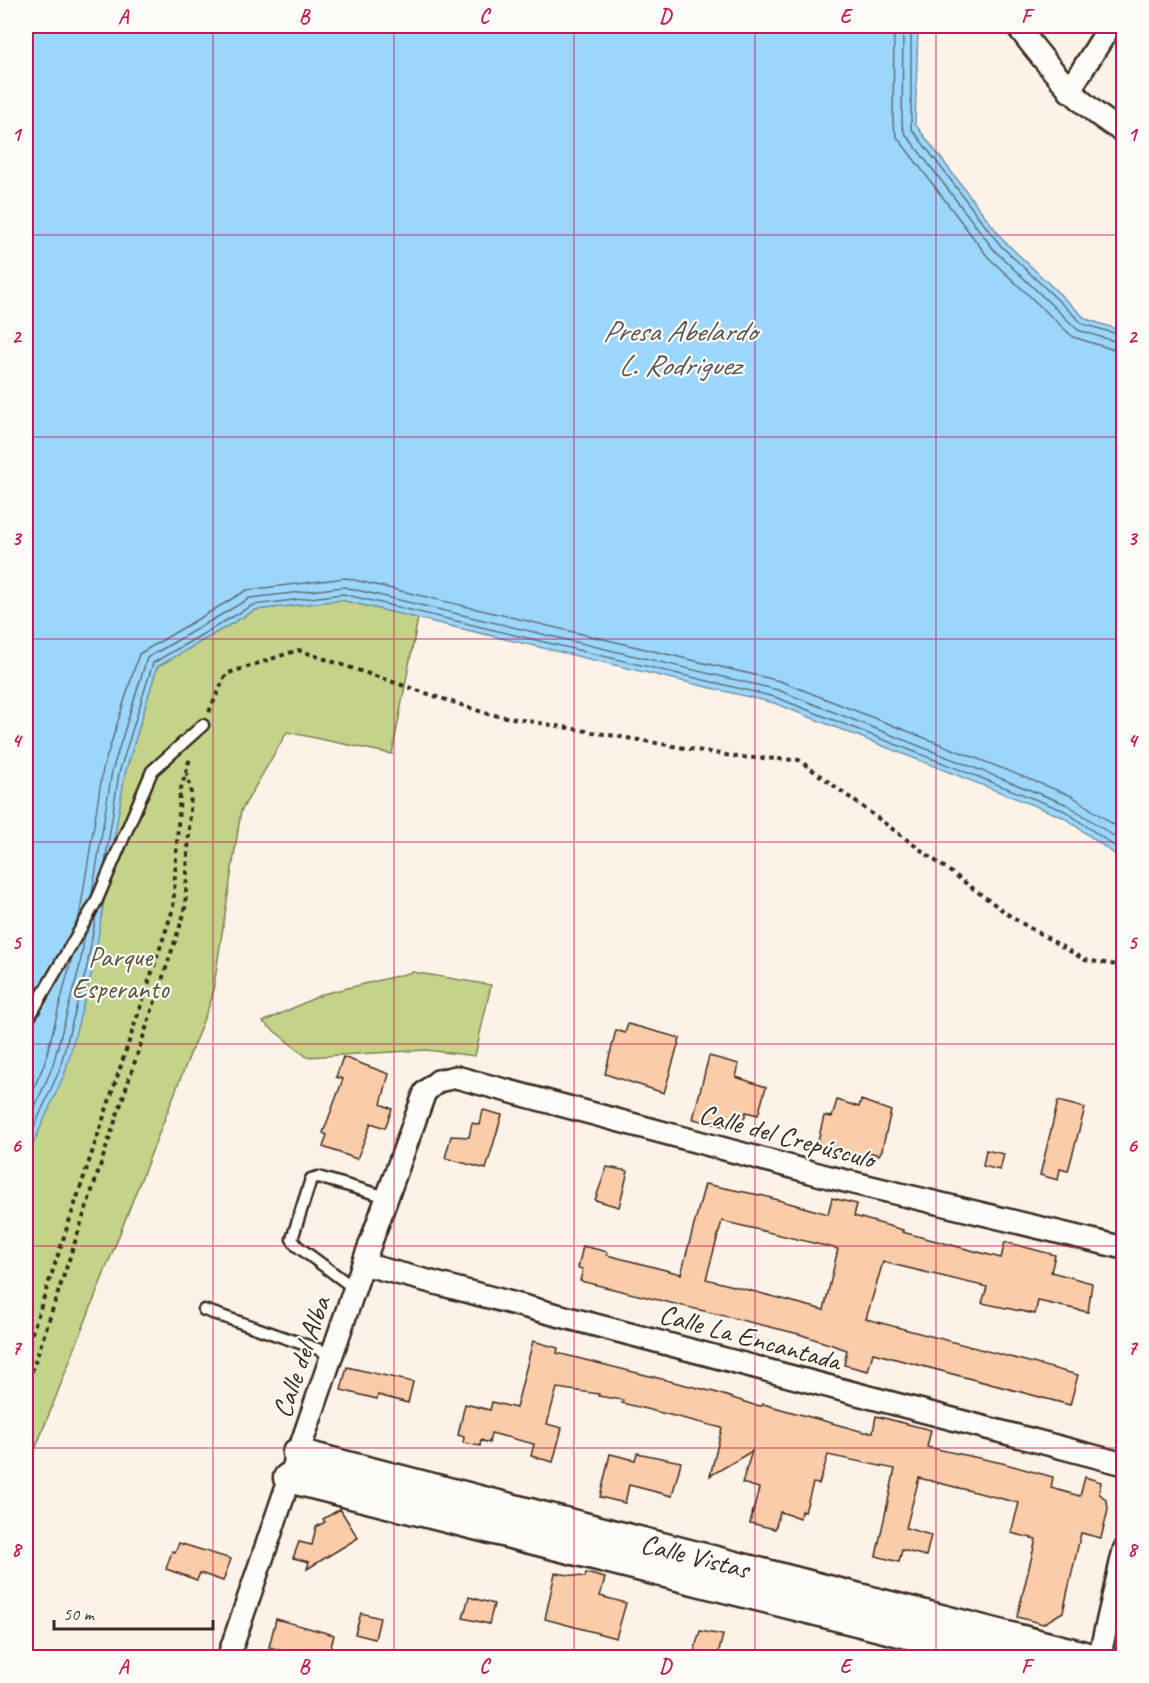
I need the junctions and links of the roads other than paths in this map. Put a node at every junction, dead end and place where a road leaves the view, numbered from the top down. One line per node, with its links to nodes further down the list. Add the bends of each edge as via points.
1 (1017, 26): 3 (street)
2 (1110, 26): 3 (street)
3 (1069, 91): 4 (street, via 1106,123)
4 (1124, 132)
5 (203, 725): 6 (lane, via 152,771 96,902)
6 (26, 1023)
7 (438, 1081): 8 (street, Calle del Alba, via 425,1092); 9 (street, Calle del Crepúsculo, via 456,1077 829,1177)
8 (387, 1197): 10 (street, Calle del Alba); 11 (lane, via 318,1177 311,1179 292,1239)
9 (1124, 1248)
10 (363, 1264): 11 (street, Calle del Alba); 14 (street, Calle La Encantada)
11 (354, 1289): 13 (street, Calle del Alba)
12 (204, 1310): 13 (lane)
13 (332, 1354): 15 (street, Calle del Alba)
14 (1124, 1464)
15 (293, 1466): 17 (street, Calle Vistas); 18 (street, Calle del Alba)
16 (1124, 1550): 21 (street)
17 (821, 1600): 19 (street, Calle Vistas); 20 (street, Calle Vistas)
18 (228, 1658)
19 (1003, 1658)
20 (1092, 1658)
21 (1099, 1658)

